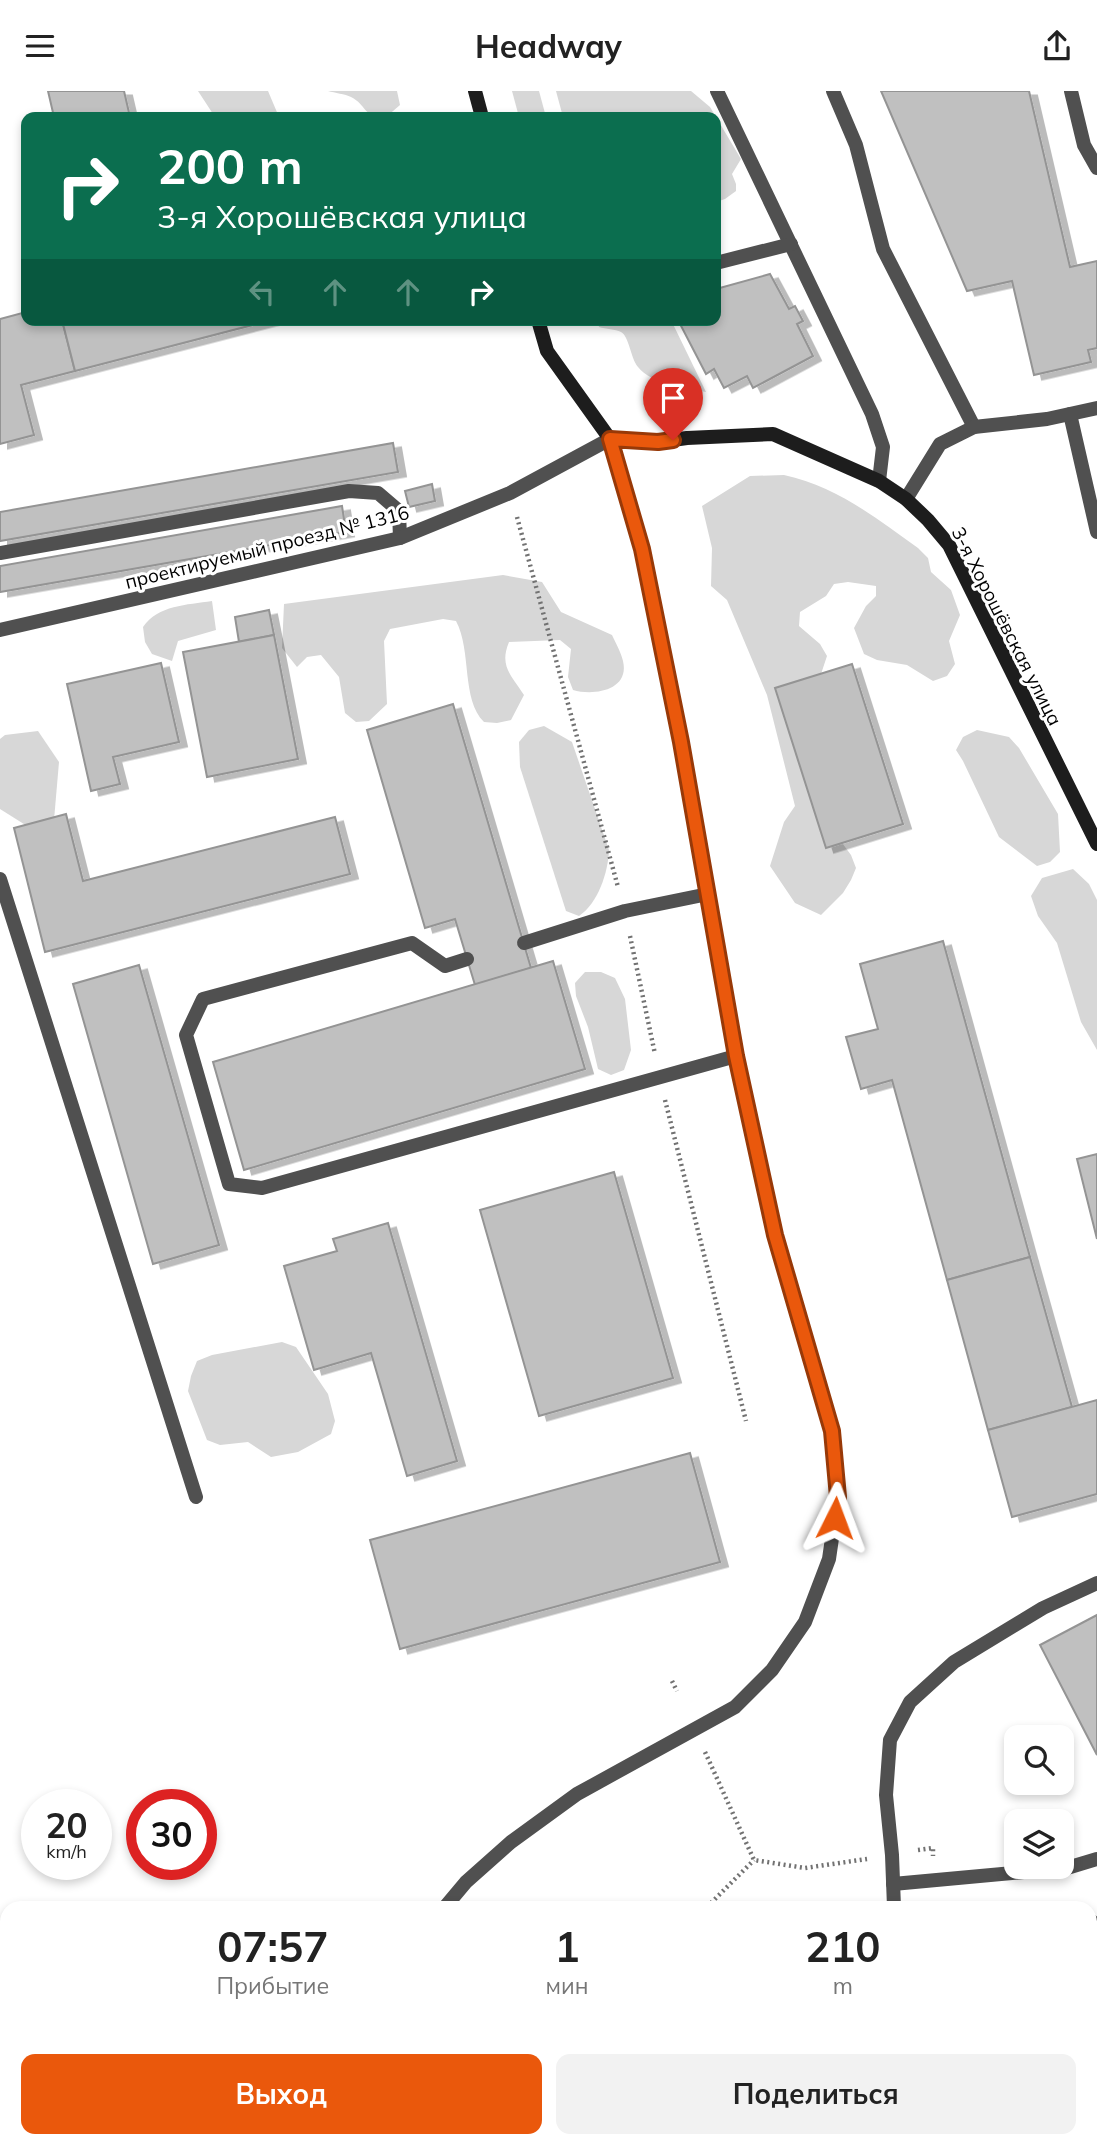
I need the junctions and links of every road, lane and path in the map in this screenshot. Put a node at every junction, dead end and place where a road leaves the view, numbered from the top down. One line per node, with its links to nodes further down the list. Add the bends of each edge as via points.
1 (475, 91): 5 (street)
2 (717, 91): 7 (street)
3 (833, 91): 12 (street, via 856,145 883,249)
4 (1071, 91): 6 (street, via 1084,145)
5 (481, 112)
6 (1097, 168)
7 (791, 244): 8 (street); 14 (street, via 880,432)
8 (721, 262)
9 (540, 326): 13 (street, via 547,351)
10 (1097, 408): 11 (street)
11 (1070, 414): 12 (street); 17 (street)
12 (974, 427): 16 (street, via 940,444)
13 (610, 439): 14 (street, 3-я Хорошёвская улица, via 658,442 773,434); 15 (street, проектируемый проезд № 1316); 23 (street, via 642,549)
14 (879, 481): 16 (street, 3-я Хорошёвская улица)
15 (510, 493): 18 (street, проектируемый проезд № 1316); 24 (path)
16 (906, 499): 21 (street, 3-я Хорошёвская улица, via 948,545)
17 (1097, 532)
18 (400, 538): 19 (street, via 399,511 378,493 349,491); 20 (street, проектируемый проезд № 1316)
19 (0, 553)
20 (0, 631)
21 (1096, 840)
22 (0, 879): 30 (street)
23 (708, 894): 24 (street); 27 (street)
24 (625, 911): 25 (street); 28 (path)
25 (524, 943)
26 (467, 959): 28 (street, via 444,966 412,943 203,999 186,1035 229,1184 262,1188)
27 (736, 1056): 28 (street); 39 (street, via 775,1235 832,1431 838,1497 829,1559 805,1622 772,1670 735,1707 578,1794 511,1842)
28 (660, 1079): 29 (path)
29 (746, 1421)
30 (196, 1497)
31 (1097, 1583): 38 (street, via 1043,1608 954,1662 910,1702 890,1741 886,1795)
32 (672, 1681): 33 (path)
33 (677, 1691)
34 (705, 1751): 37 (path)
35 (869, 1859): 37 (path, via 805,1868)
36 (1097, 1859): 38 (street, via 1068,1868)
37 (754, 1860): 40 (path)
38 (893, 1884): 41 (street)
39 (450, 1901)
40 (713, 1901)
41 (894, 1901)

